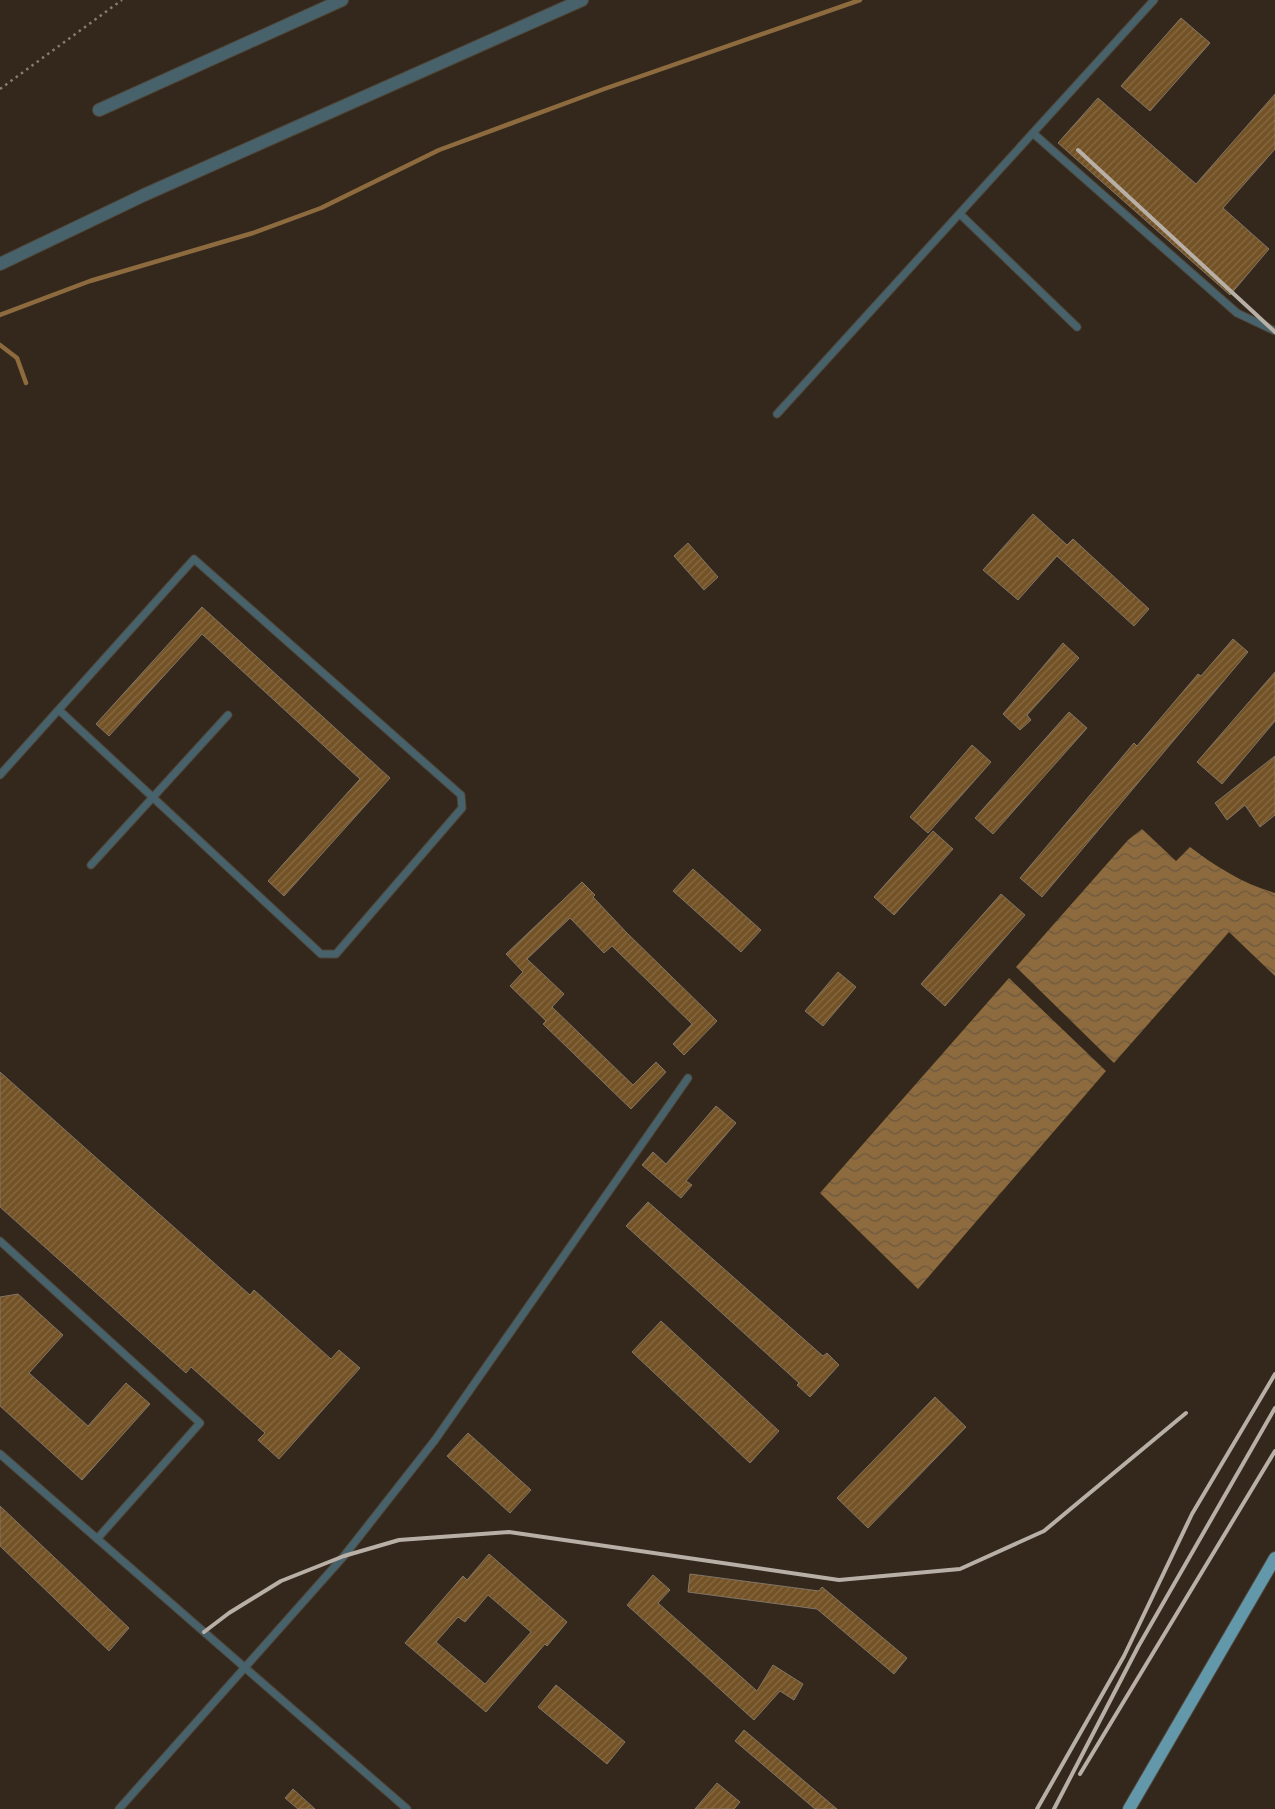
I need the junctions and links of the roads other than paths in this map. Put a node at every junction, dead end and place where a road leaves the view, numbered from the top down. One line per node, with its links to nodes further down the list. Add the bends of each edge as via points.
1 (342, 0): 4 (street)
2 (582, 0): 7 (street, via 144,195)
3 (1154, 0): 5 (lane)
4 (99, 110)
5 (1034, 134): 6 (lane); 9 (lane, via 1237,313)
6 (960, 214): 8 (lane); 10 (lane)
7 (0, 264)
8 (1076, 327)
9 (1275, 331)
10 (777, 414)
11 (58, 710): 13 (lane); 14 (lane); 14 (lane, via 194,559 461,795 462,808 336,954 321,954)
12 (228, 715): 14 (lane)
13 (0, 775)
14 (152, 798): 15 (lane)
15 (91, 865)
16 (688, 1078): 21 (lane, via 434,1440 344,1556)
17 (0, 1242): 19 (lane, via 200,1423)
18 (0, 1454): 19 (lane)
19 (97, 1539): 21 (lane)
20 (1275, 1558): 24 (main road)
21 (245, 1668): 22 (lane); 23 (lane)
22 (119, 1809)
23 (407, 1809)
24 (1130, 1809)

